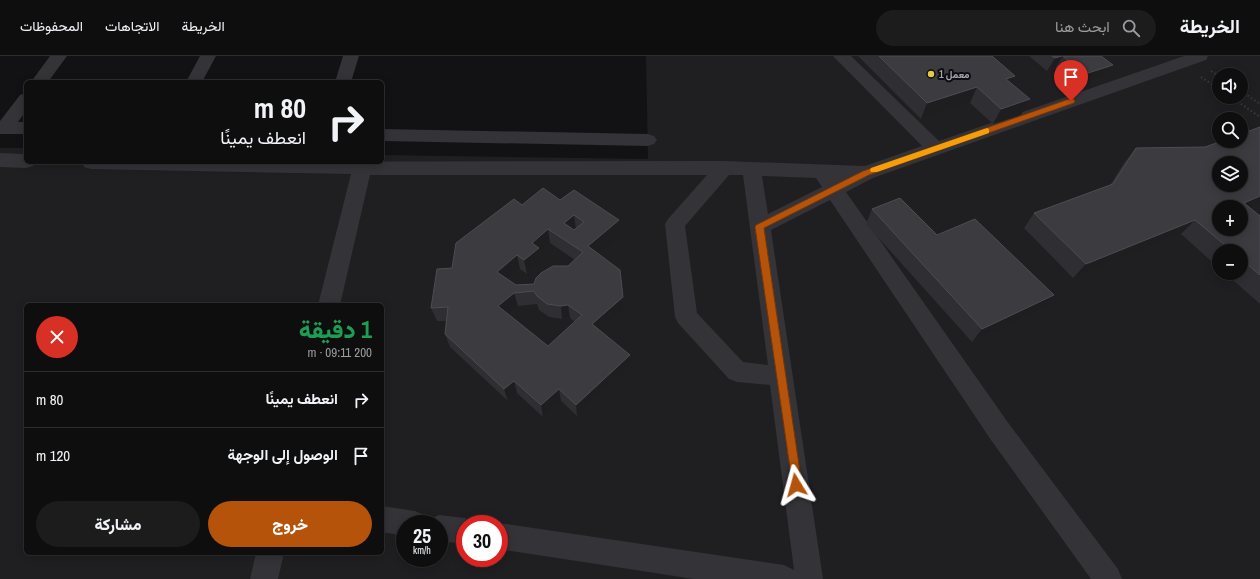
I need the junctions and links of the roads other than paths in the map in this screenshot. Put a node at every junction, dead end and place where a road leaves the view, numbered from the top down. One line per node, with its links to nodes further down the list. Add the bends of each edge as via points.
1 (59, 56): 7 (street)
2 (208, 56): 8 (street)
3 (351, 56): 9 (street)
4 (841, 56): 15 (street)
5 (1200, 56): 6 (street)
6 (1171, 60): 15 (street)
7 (41, 80)
8 (195, 80)
9 (344, 80)
10 (24, 101): 11 (street)
11 (2, 128): 12 (street)
12 (24, 128)
13 (384, 135): 14 (street)
14 (648, 140)
15 (936, 149): 22 (street, via 866,173)
16 (0, 160): 17 (street)
17 (24, 160)
18 (181, 164): 19 (street)
19 (362, 168): 20 (street); 24 (street)
20 (724, 168): 21 (street); 25 (street, via 675,224 686,316 737,372)
21 (752, 169): 22 (street); 23 (street)
22 (827, 180): 23 (street); 33 (street, via 1000,432)
23 (759, 227): 25 (street)
24 (329, 303)
25 (781, 376): 32 (street)
26 (384, 519): 27 (street)
27 (396, 521)
28 (508, 537): 31 (street)
29 (270, 555): 30 (street)
30 (264, 579)
31 (784, 579)
32 (809, 579)
33 (1108, 579)

